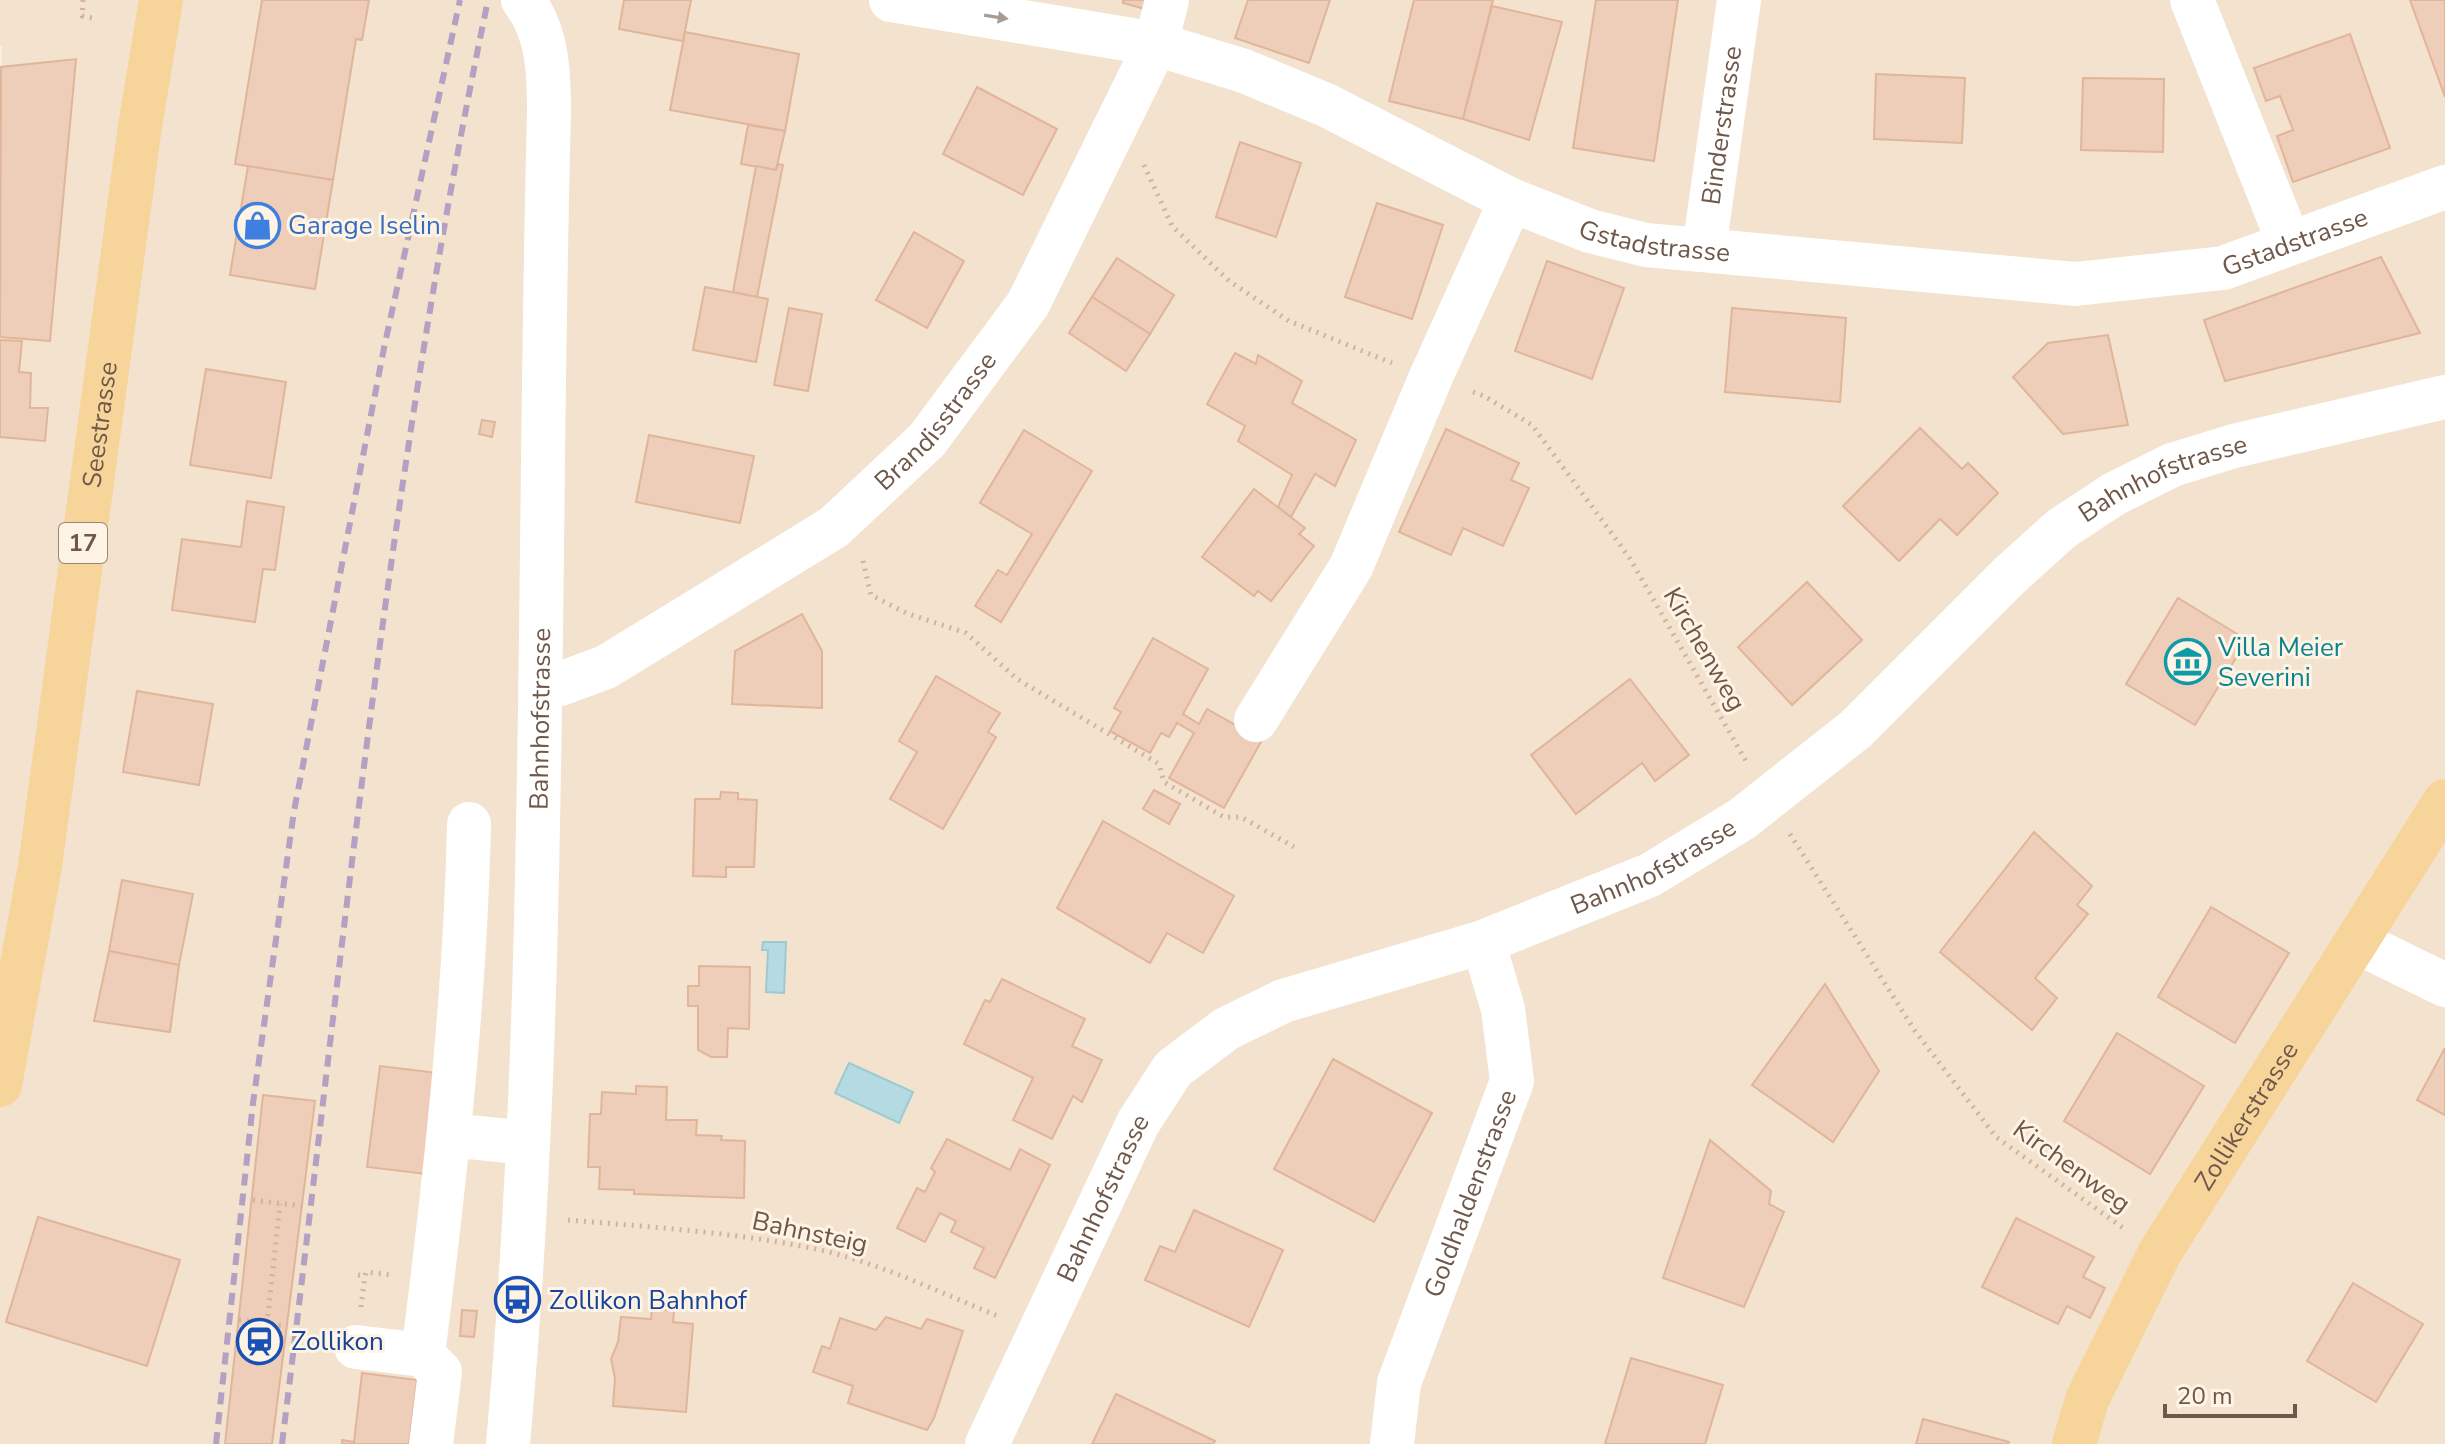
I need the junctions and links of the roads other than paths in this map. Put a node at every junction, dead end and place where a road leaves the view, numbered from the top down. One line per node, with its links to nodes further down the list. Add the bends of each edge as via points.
1 (161, 0): 20 (main road, Seestrasse / 17, via 40,866)
2 (523, 0): 13 (street, Bahnhofstrasse, via 539,26 549,89)
3 (891, 0): 7 (street, Gstadstrasse, one-way to 7)
4 (1167, 0): 7 (street, Brandisstrasse)
5 (1739, 0): 11 (street, Binderstrasse)
6 (2192, 0): 10 (street)
7 (1156, 44): 9 (street, Gstadstrasse, via 1244,71 1326,105); 13 (street, Brandisstrasse, via 1028,304 927,440 834,527 606,667 560,684)
8 (2445, 187): 10 (street, Gstadstrasse)
9 (1511, 200): 11 (street, Gstadstrasse, via 1590,231 1646,245); 14 (street, via 1351,567)
10 (2289, 243): 11 (street, Gstadstrasse, via 2223,268 2076,284)
11 (1704, 250)
12 (2445, 397): 17 (street, Bahnhofstrasse, via 2234,446 2172,465 2114,494 2061,529 1856,729 1742,819 1650,875)
13 (540, 685): 22 (street, Bahnhofstrasse)
14 (1256, 720)
15 (2445, 801): 18 (main road, Zollikerstrasse)
16 (469, 824): 21 (street)
17 (1483, 942): 27 (street, Bahnhofstrasse, via 1283,1001 1226,1029 1173,1069 1138,1123); 28 (street, Goldhaldenstrasse, via 1503,1009 1512,1081 1399,1383)
18 (2357, 942): 19 (street); 29 (main road, Zollikerstrasse, via 2159,1254 2087,1400)
19 (2445, 985)
20 (0, 1085)
21 (449, 1135): 22 (street); 24 (street)
22 (528, 1143): 26 (street, Bahnhofstrasse)
23 (356, 1347): 24 (street)
24 (423, 1355): 25 (street, via 440,1372)
25 (431, 1444)
26 (508, 1444)
27 (987, 1444)
28 (1392, 1444)
29 (2074, 1444)

